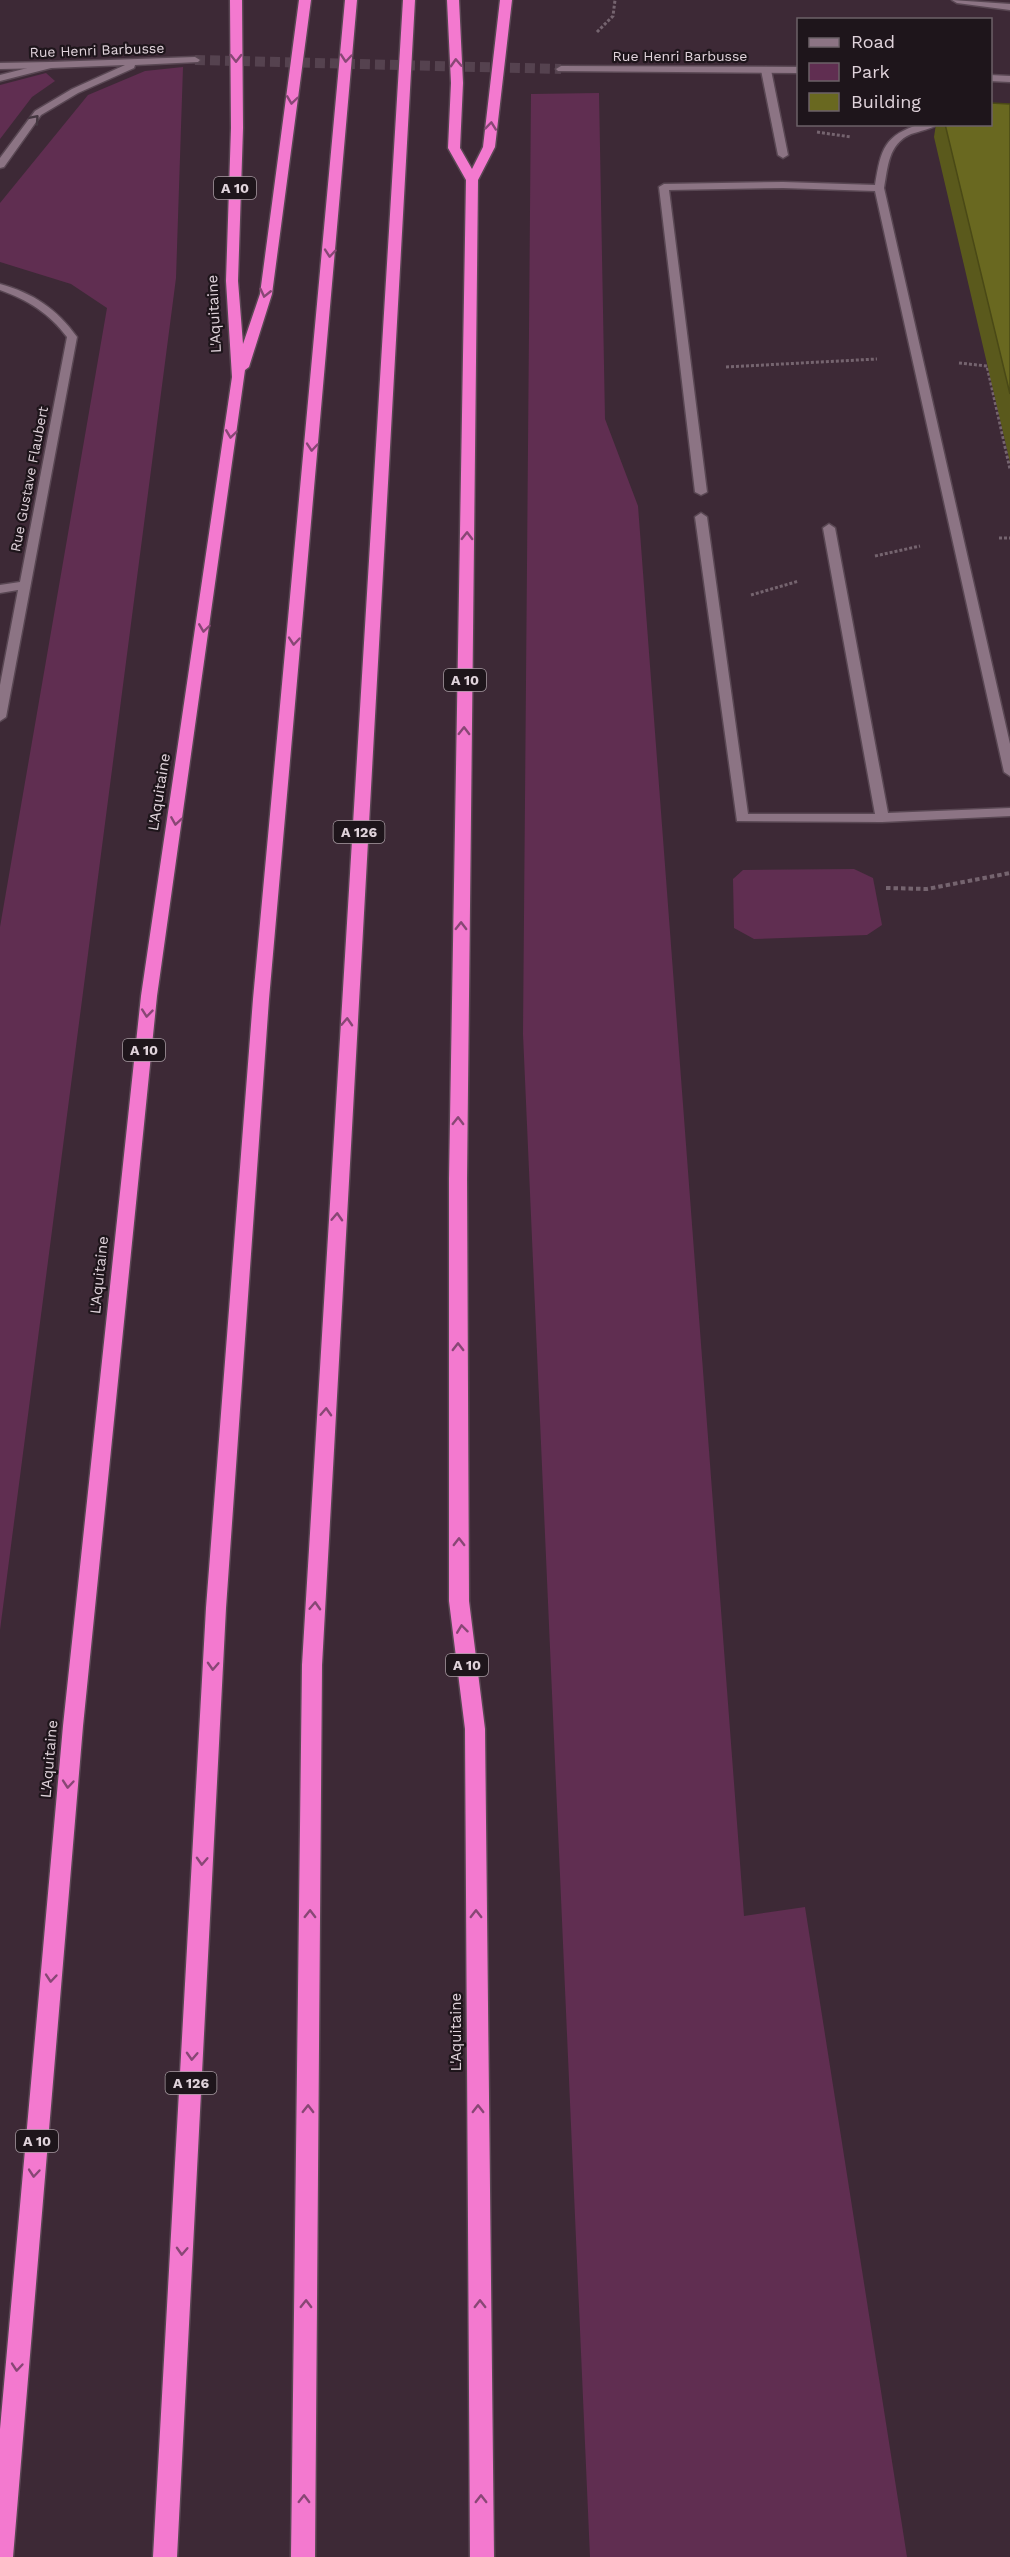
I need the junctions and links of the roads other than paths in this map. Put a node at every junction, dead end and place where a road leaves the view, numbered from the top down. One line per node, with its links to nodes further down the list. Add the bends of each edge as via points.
1 (236, 0): 25 (highway, L'Aquitaine / A 10, one-way to 25, via 232,281)
2 (305, 0): 25 (highway, one-way to 25, via 266,294)
3 (351, 0): 36 (highway, A 126, one-way to 36, via 261,999 219,1560)
4 (409, 0): 37 (highway, A 126, one-way to 4, via 312,1665)
5 (453, 0): 22 (highway, one-way to 5, via 454,148 457,83)
6 (506, 0): 22 (highway, L'Aquitaine / A 10, one-way to 6, via 489,147)
7 (957, 0): 8 (street)
8 (1010, 8)
9 (195, 60): 10 (street, Rue Henri Barbusse)
10 (139, 62): 11 (street, Rue Henri Barbusse); 21 (street, one-way to 10, via 38,113)
11 (51, 65): 12 (street, Rue Henri Barbusse); 16 (street)
12 (0, 66)
13 (561, 69): 14 (street, Rue Henri Barbusse)
14 (766, 70): 15 (street, Rue Henri Barbusse); 20 (street)
15 (797, 70)
16 (0, 78)
17 (992, 78): 18 (street)
18 (1010, 79)
19 (926, 126): 23 (street, via 904,132 887,147)
20 (783, 155)
21 (0, 165)
22 (472, 180): 38 (highway, L'Aquitaine / A 10, one-way to 22, via 475,1729 459,1601 458,1179)
23 (879, 188): 26 (street, via 664,187); 32 (street)
24 (0, 287): 29 (street, Rue Gustave Flaubert, via 29,296 57,315 72,337)
25 (239, 376): 35 (highway, L'Aquitaine / A 10, one-way to 35, via 149,996 73,1726)
26 (701, 492)
27 (701, 517): 34 (street, via 742,818)
28 (829, 528): 34 (street)
29 (24, 585): 30 (street); 31 (street, Rue Gustave Flaubert)
30 (0, 589)
31 (0, 717)
32 (1010, 772)
33 (1010, 812): 34 (street)
34 (882, 818)
35 (1, 2557)
36 (165, 2557)
37 (303, 2557)
38 (482, 2557)

